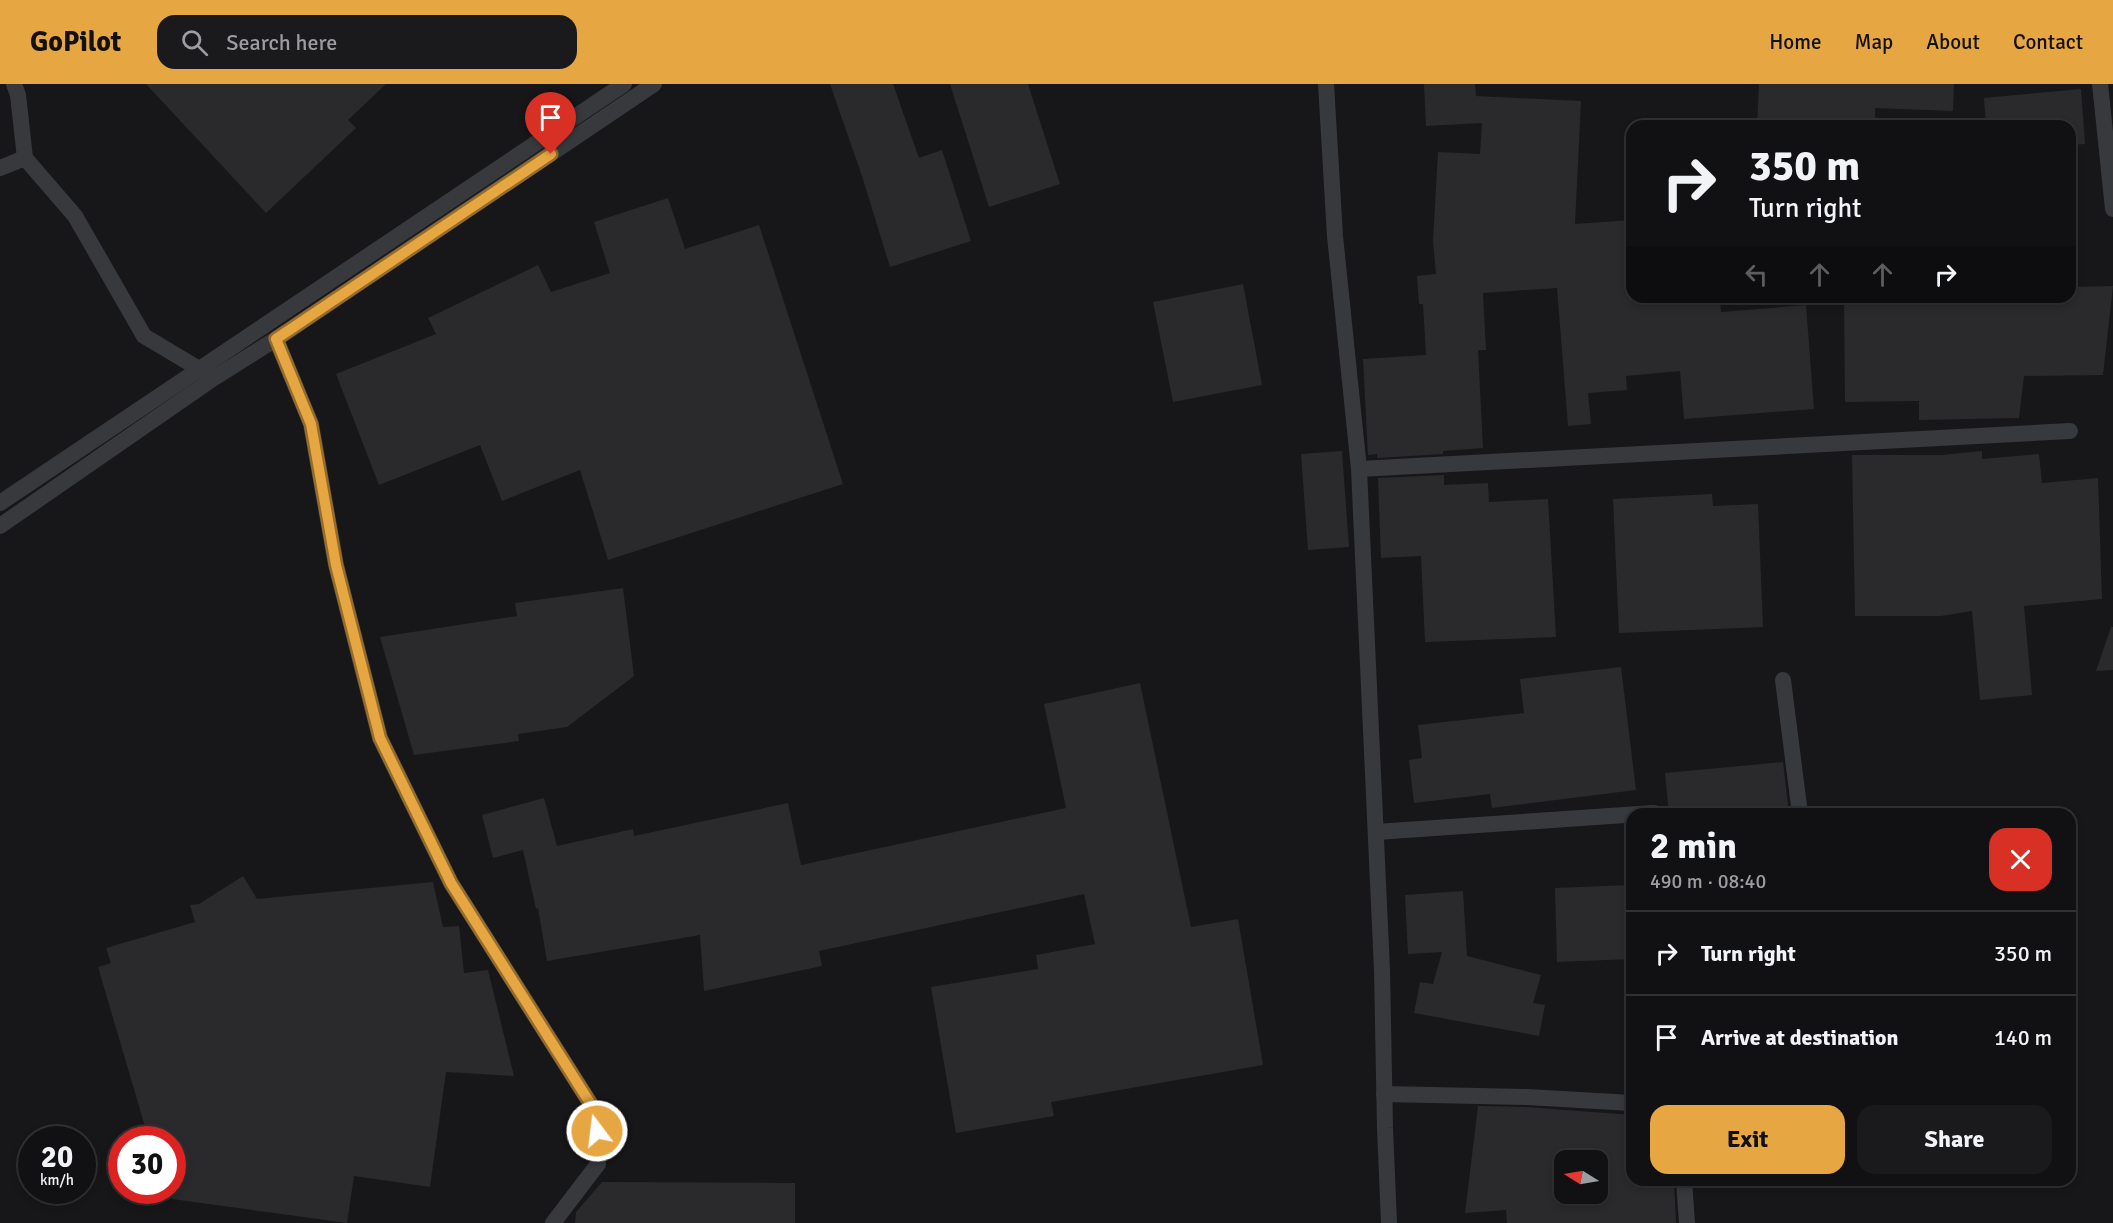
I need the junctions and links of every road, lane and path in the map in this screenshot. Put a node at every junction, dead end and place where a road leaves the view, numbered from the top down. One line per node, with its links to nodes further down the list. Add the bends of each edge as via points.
1 (14, 84): 6 (street)
2 (624, 84): 10 (street)
3 (654, 84): 9 (street)
4 (1326, 84): 12 (street, via 1335,236)
5 (2100, 84): 8 (street)
6 (25, 158): 7 (street); 10 (street, via 75,216 144,336)
7 (0, 168)
8 (2113, 209)
9 (276, 339): 10 (street); 22 (street, via 311,424 336,565 380,738 451,883 597,1114 598,1164)
10 (207, 373): 13 (street); 14 (street)
11 (2070, 431): 12 (street)
12 (1359, 469): 18 (street)
13 (0, 503)
14 (0, 526)
15 (1783, 680): 16 (street)
16 (1799, 808)
17 (1626, 815): 18 (street)
18 (1376, 832): 19 (street)
19 (1384, 1094): 20 (street); 23 (street)
20 (1626, 1103)
21 (1684, 1186): 24 (street)
22 (553, 1223)
23 (1389, 1223)
24 (1687, 1223)

